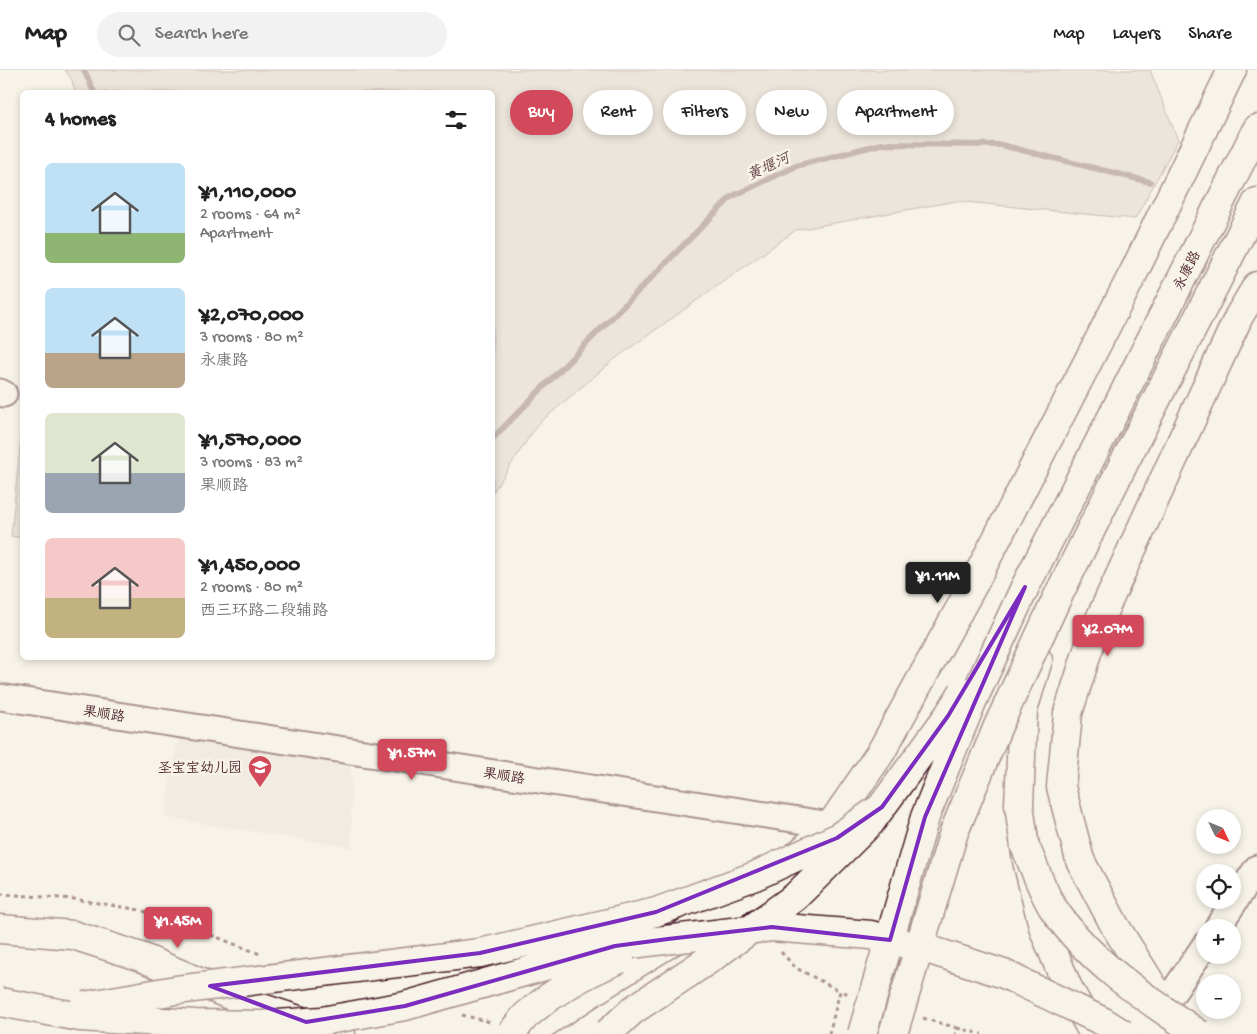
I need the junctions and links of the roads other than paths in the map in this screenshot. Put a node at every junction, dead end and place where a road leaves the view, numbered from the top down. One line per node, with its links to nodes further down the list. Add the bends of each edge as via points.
1 (1232, 70): 9 (main road, via 1134,272 974,581 881,752)
2 (1257, 129): 5 (main road, 永康路, bridge)
3 (1257, 202): 6 (main road, bridge)
4 (1257, 286): 18 (main road, via 1239,316 1093,634 1068,713 1061,787 1080,860 1114,926)
5 (1025, 588): 8 (main road, bridge, via 948,716); 24 (main road, bridge, via 971,704 925,817)
6 (1056, 598): 10 (main road, bridge, via 1023,710 1019,805); 25 (main road, bridge, via 954,832)
7 (0, 697): 9 (street, 果顺路)
8 (882, 807): 19 (main road, bridge, via 837,838 756,876 656,912 570,933 480,953 176,990 88,1006); 23 (main road, bridge, via 795,897 633,1010)
9 (831, 825): 22 (main road, via 767,883 535,1029)
10 (1025, 846): 26 (main road, bridge, via 1044,930 1068,988); 29 (main road, bridge, via 1052,906 1075,938 1134,991)
11 (1257, 868): 12 (street)
12 (1223, 919)
13 (0, 929): 20 (main road, via 73,935 141,957 250,1004)
14 (668, 939): 16 (main road, bridge, via 772,927 871,935 1004,974); 19 (main road, bridge, via 615,946 405,1006 322,1021 262,1025 195,1024 80,1017); 21 (main road, bridge, via 600,967 556,993 527,1014)
15 (1196, 958): 18 (street)
16 (1054, 999): 26 (main road); 27 (main road, bridge)
17 (0, 1002): 19 (main road, bridge)
18 (1164, 1006): 28 (main road)
19 (34, 1008)
20 (341, 1034)
21 (511, 1034)
22 (517, 1034)
23 (607, 1034)
24 (862, 1034)
25 (893, 1034)
26 (1095, 1034)
27 (1123, 1034)
28 (1184, 1034)
29 (1199, 1034)

